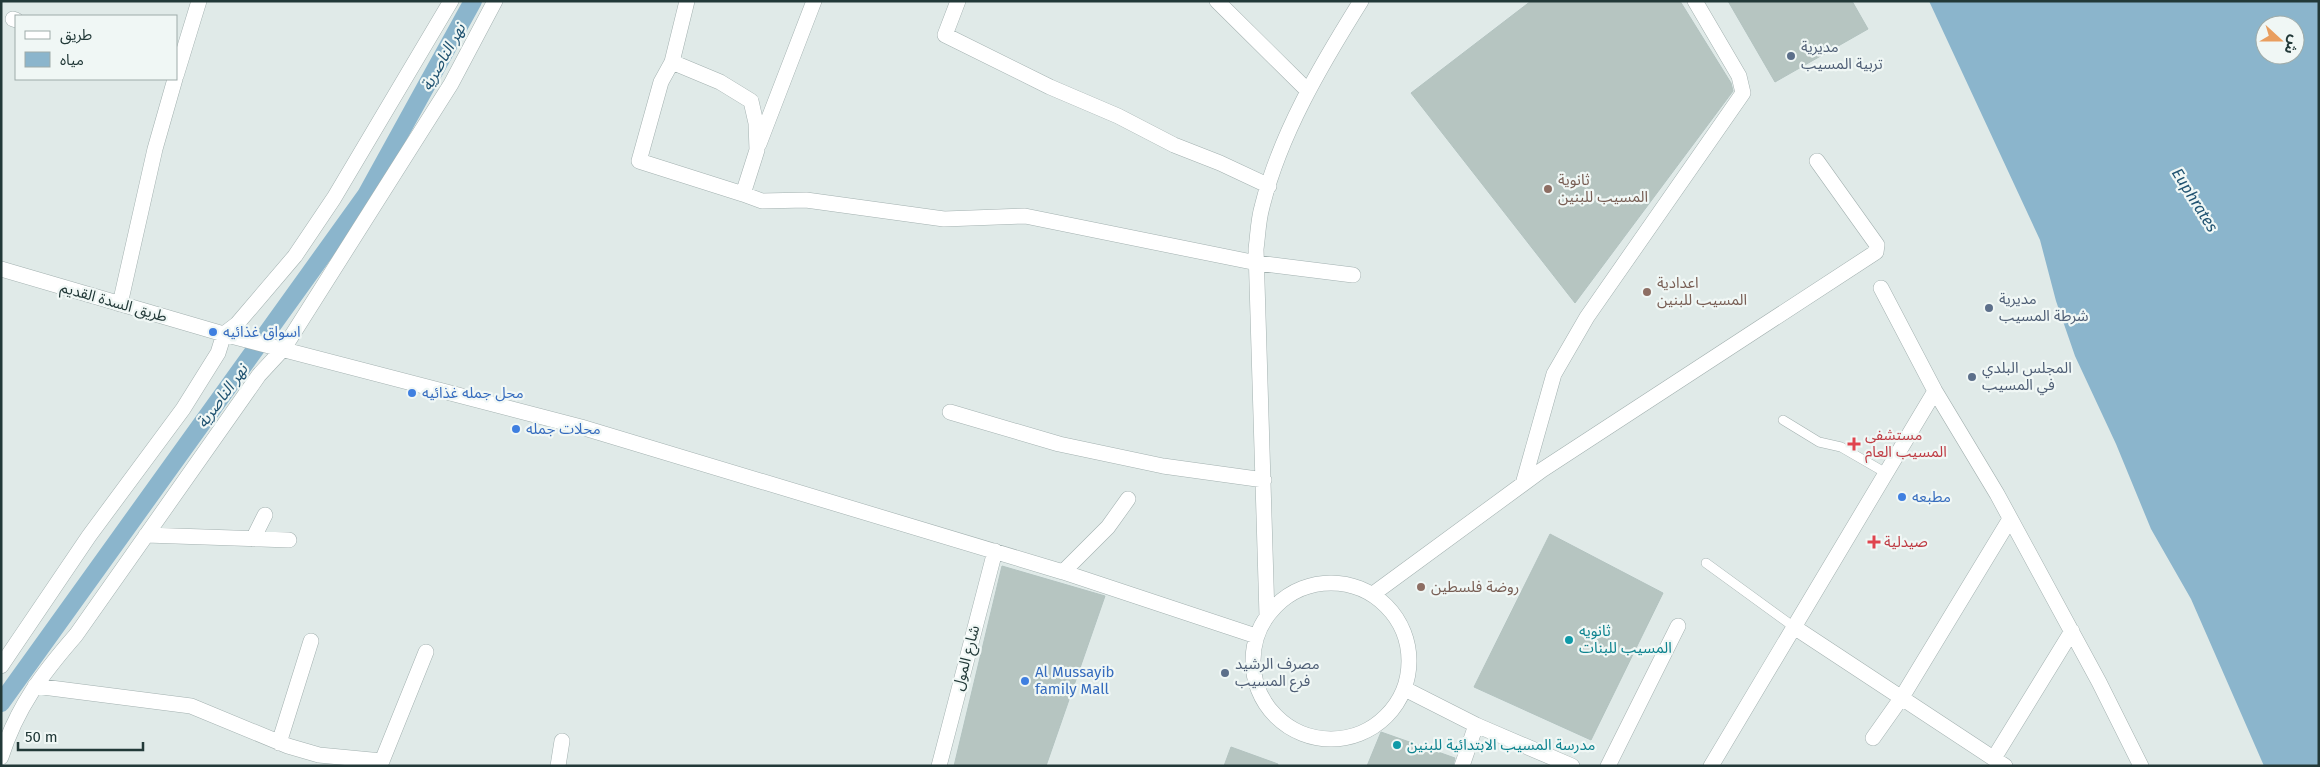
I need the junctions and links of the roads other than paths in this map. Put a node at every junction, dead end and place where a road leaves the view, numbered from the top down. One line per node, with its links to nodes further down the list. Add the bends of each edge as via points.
1 (199, 1): 11 (street)
2 (451, 1): 23 (street, via 334,198 295,256)
3 (495, 1): 24 (street, via 451,84)
4 (686, 1): 10 (street)
5 (814, 1): 14 (street)
6 (958, 1): 16 (street, via 945,35 1174,145)
7 (1217, 1): 13 (street)
8 (1361, 1): 13 (street)
9 (1695, 1): 30 (street, via 1739,76 1743,93 1587,317 1554,374)
10 (672, 62): 14 (street, via 720,82 751,101); 17 (street, via 661,82 639,161)
11 (178, 67)
12 (174, 80): 22 (street)
13 (1308, 91): 16 (street, via 1279,155)
14 (757, 150): 17 (street)
15 (1817, 161): 30 (street, via 1877,245 1876,252)
16 (1269, 186): 18 (street, via 1261,208)
17 (743, 194): 18 (street, via 762,201 806,200 944,219 1025,216)
18 (1257, 263): 20 (street); 29 (street)
19 (1, 270): 22 (street, طريق السدة القديم)
20 (1353, 275)
21 (1881, 288): 25 (street)
22 (120, 304): 23 (street, طريق السدة القديم)
23 (226, 334): 24 (street, طريق السدة القديم); 48 (street, via 218,353 183,409 88,536)
24 (279, 347): 34 (street); 37 (street, طريق السدة القديم, via 581,427)
25 (1935, 391): 28 (street); 33 (street)
26 (950, 412): 29 (street, via 1059,444 1162,466)
27 (1783, 420): 28 (lane, via 1819,442 1841,447)
28 (1886, 474): 43 (street)
29 (1264, 480): 41 (street)
30 (1523, 484): 40 (street)
31 (1128, 499): 39 (street, via 1108,527)
32 (264, 515): 35 (street)
33 (2010, 519): 44 (street); 51 (street)
34 (146, 536): 35 (street); 49 (street)
35 (252, 539): 36 (street)
36 (289, 540)
37 (995, 551): 39 (street, طريق السدة القديم); 60 (street, شارع المول)
38 (1706, 564): 43 (lane)
39 (1063, 572): 45 (street, طريق السدة القديم)
40 (1373, 594): 41 (street, via 1335,582 1316,584 1297,590 1280,601); 50 (street, via 1402,626 1410,668)
41 (1267, 616): 45 (street)
42 (1678, 626): 63 (street)
43 (1794, 627): 51 (street); 64 (street)
44 (2072, 631): 58 (street); 65 (street)
45 (1256, 636): 50 (street, via 1252,663 1257,690 1271,713 1292,730 1317,740 1344,740 1370,730 1391,713)
46 (312, 641): 55 (street)
47 (426, 652): 57 (street, via 382,761)
48 (1, 666)
49 (35, 686): 55 (street, via 191,706); 56 (street, via 11,726)
50 (1405, 690): 52 (street)
51 (1902, 697): 53 (street); 58 (street)
52 (1476, 725): 61 (street); 62 (street)
53 (1873, 738)
54 (562, 741): 59 (street)
55 (279, 742): 57 (street)
56 (1, 757)
57 (318, 761)
58 (2000, 762)
59 (558, 766)
60 (939, 766)
61 (1462, 766)
62 (1572, 766)
63 (1608, 766)
64 (1711, 766)
65 (2142, 766)

